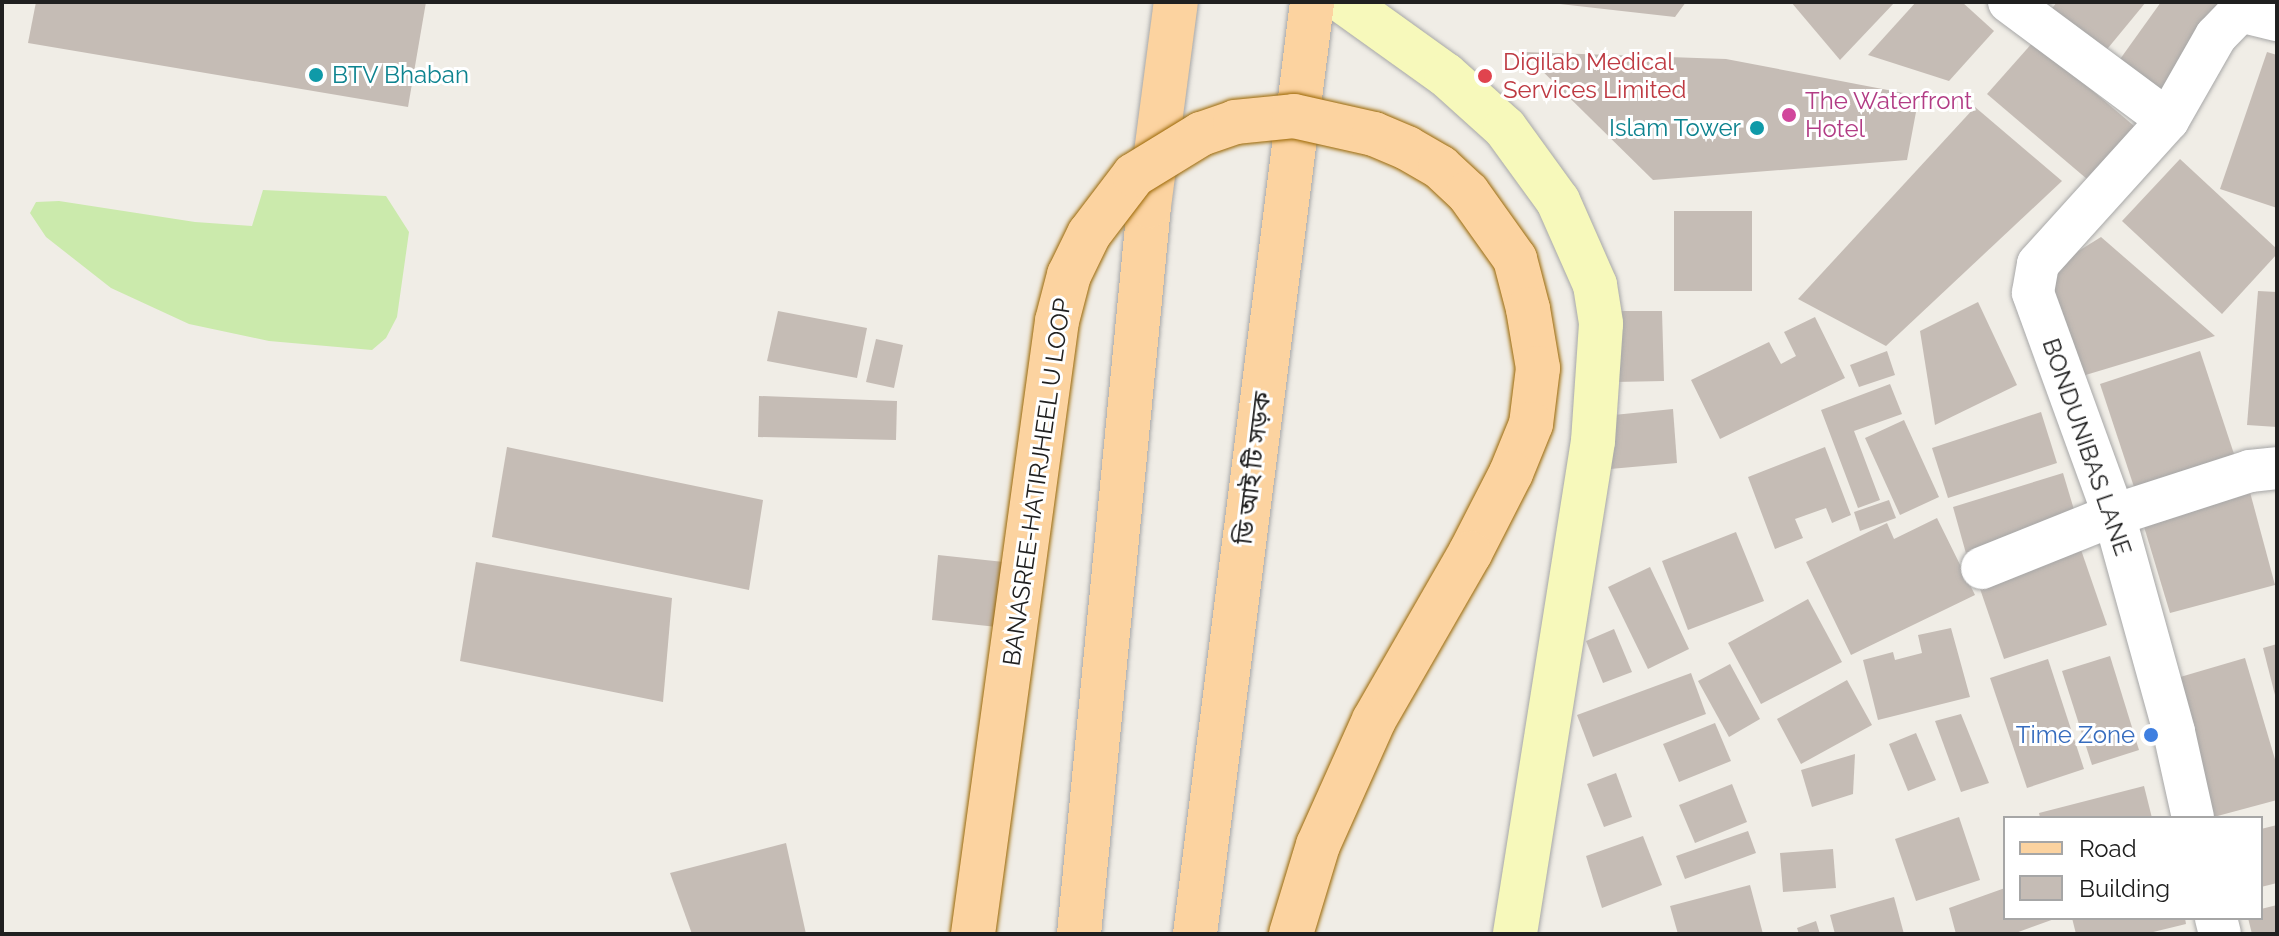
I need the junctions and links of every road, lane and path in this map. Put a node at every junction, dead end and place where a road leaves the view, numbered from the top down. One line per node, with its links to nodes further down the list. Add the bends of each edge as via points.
1 (1176, 2): 12 (main road, via 1146,237)
2 (1312, 2): 13 (main road, ডি আই টি সড়ক)
3 (1344, 2): 15 (main road, via 1446,75 1505,128 1558,201 1595,285 1601,324 1593,441)
4 (2009, 2): 6 (street)
5 (2255, 11): 6 (street, BONDUNIBAS LANE, via 2216,36)
6 (2168, 120): 8 (street, BONDUNIBAS LANE, via 2038,264 2033,293)
7 (2277, 468): 8 (street, via 2250,471)
8 (2114, 515): 9 (street); 10 (street, BONDUNIBAS LANE)
9 (1982, 568)
10 (2193, 816)
11 (973, 934): 14 (main road, BANASREE-HATIRJHEEL U LOOP, bridge, via 1057,321 1069,275 1096,224 1134,175 1201,134 1235,122 1294,116 1352,128 1407,148 1440,167 1468,193 1515,259 1538,368 1531,424 1511,473 1374,720 1318,845)
12 (1079, 934)
13 (1195, 934)
14 (1291, 934)
15 (1515, 934)

